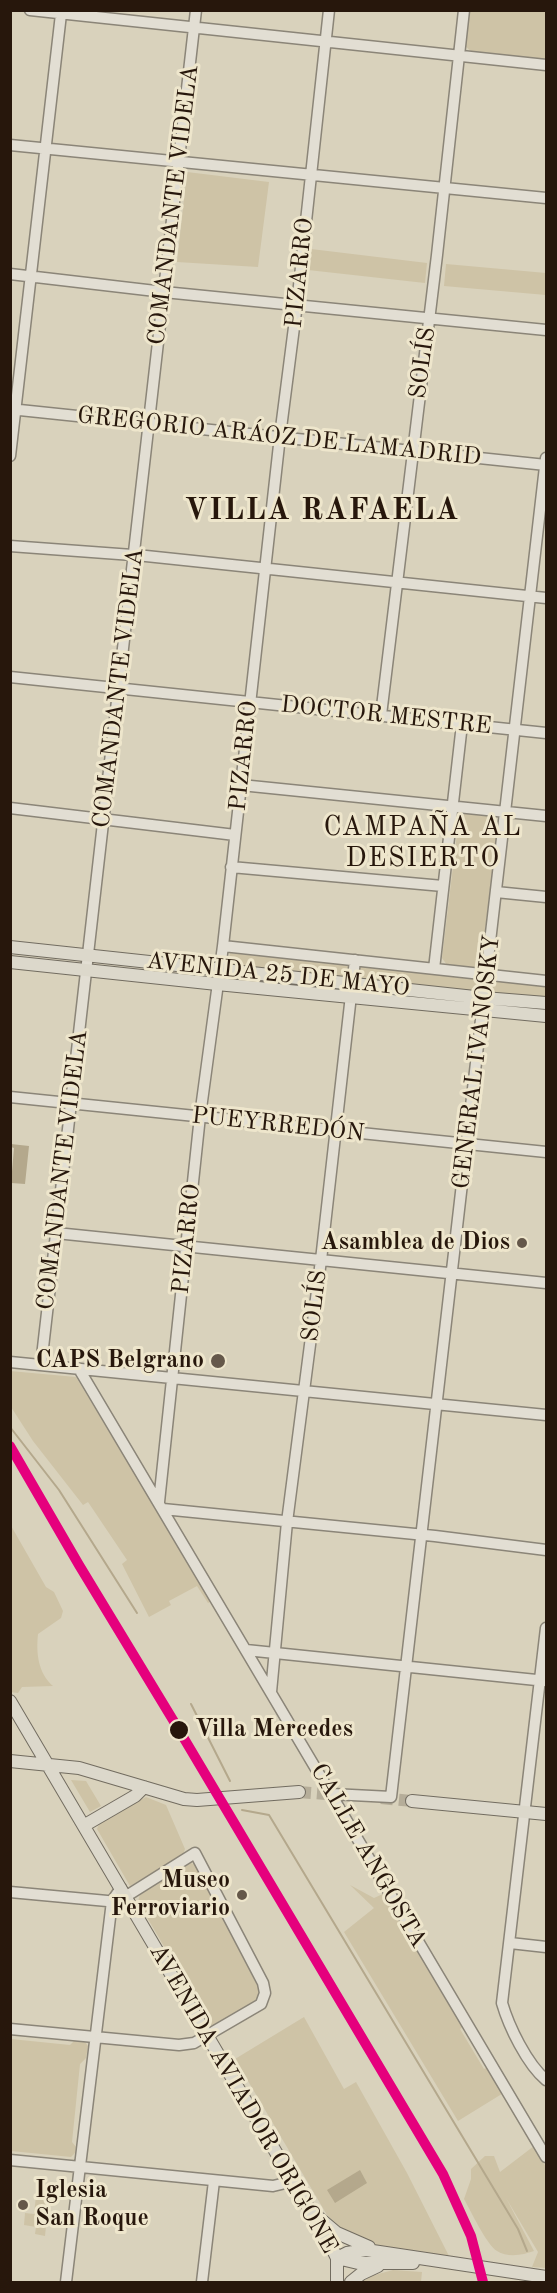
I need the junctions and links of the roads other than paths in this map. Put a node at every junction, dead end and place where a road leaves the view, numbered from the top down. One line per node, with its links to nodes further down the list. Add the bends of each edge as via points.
1 (30, 10): 5 (street)
2 (196, 10): 6 (street, COMANDANTE VIDELA)
3 (328, 10): 7 (street, PIZARRO)
4 (464, 10): 8 (street, SOLÍS)
5 (60, 14): 6 (street); 11 (street)
6 (194, 28): 7 (street); 12 (street, COMANDANTE VIDELA)
7 (325, 42): 8 (street); 13 (street, PIZARRO)
8 (459, 56): 9 (street); 14 (street, SOLÍS)
9 (546, 65)
10 (10, 145): 11 (street)
11 (46, 148): 12 (street); 17 (street)
12 (179, 162): 13 (street); 18 (street, COMANDANTE VIDELA)
13 (311, 174): 14 (street); 19 (street, PIZARRO)
14 (444, 187): 15 (street); 20 (street, SOLÍS)
15 (546, 198)
16 (10, 274): 17 (street)
17 (30, 276): 18 (street); 22 (street)
18 (164, 292): 19 (street); 23 (street, COMANDANTE VIDELA)
19 (297, 304): 20 (street); 24 (street, PIZARRO)
20 (429, 318): 21 (street); 25 (street, SOLÍS)
21 (546, 330)
22 (13, 409): 23 (street, GREGORIO ARÁOZ DE LAMADRID); 26 (street)
23 (149, 424): 24 (street, GREGORIO ARÁOZ DE LAMADRID); 29 (street, COMANDANTE VIDELA)
24 (280, 436): 25 (street, GREGORIO ARÁOZ DE LAMADRID); 30 (street, PIZARRO)
25 (412, 450): 27 (street, GREGORIO ARÁOZ DE LAMADRID); 31 (street, SOLÍS)
26 (10, 456)
27 (546, 462): 32 (street, GENERAL IVANOSKY)
28 (10, 546): 29 (street)
29 (134, 555): 30 (street); 35 (street, COMANDANTE VIDELA)
30 (265, 568): 31 (street); 36 (street, PIZARRO)
31 (397, 582): 32 (street); 37 (street, SOLÍS)
32 (531, 596): 33 (street); 39 (street, GENERAL IVANOSKY)
33 (546, 598)
34 (10, 677): 35 (street, DOCTOR MESTRE)
35 (118, 689): 36 (street, DOCTOR MESTRE); 46 (street, COMANDANTE VIDELA)
36 (250, 702): 37 (street, DOCTOR MESTRE); 41 (street, PIZARRO)
37 (381, 715): 38 (street, DOCTOR MESTRE)
38 (462, 724): 39 (street, DOCTOR MESTRE); 42 (street)
39 (515, 730): 40 (street, DOCTOR MESTRE); 44 (street, GENERAL IVANOSKY)
40 (546, 733)
41 (241, 785): 42 (street); 47 (street, PIZARRO)
42 (453, 806): 44 (street); 49 (street)
43 (10, 808): 46 (street)
44 (506, 812): 45 (street); 50 (street, GENERAL IVANOSKY)
45 (546, 816)
46 (104, 820): 47 (street); 54 (street, COMANDANTE VIDELA)
47 (235, 835): 48 (street, PIZARRO)
48 (231, 867): 49 (street); 52 (street, PIZARRO)
49 (443, 886): 58 (street)
50 (496, 892): 51 (street); 60 (street, GENERAL IVANOSKY)
51 (546, 897)
52 (223, 946): 55 (street); 57 (street, PIZARRO)
53 (10, 947): 54 (main road, AVENIDA 25 DE MAYO)
54 (88, 955): 57 (main road, AVENIDA 25 DE MAYO); 59 (street, COMANDANTE VIDELA)
55 (355, 960): 58 (street); 63 (street, SOLÍS)
56 (10, 962): 59 (main road, AVENIDA 25 DE MAYO)
57 (219, 969): 62 (street, PIZARRO); 63 (main road, AVENIDA 25 DE MAYO)
58 (434, 969): 60 (street)
59 (86, 970): 62 (main road, AVENIDA 25 DE MAYO); 68 (street, COMANDANTE VIDELA)
60 (487, 974): 61 (street); 65 (street, GENERAL IVANOSKY)
61 (546, 981)
62 (217, 984): 63 (main road, AVENIDA 25 DE MAYO); 69 (street, PIZARRO)
63 (352, 990): 65 (main road, AVENIDA 25 DE MAYO); 70 (street, SOLÍS)
64 (546, 1003): 65 (main road, AVENIDA 25 DE MAYO)
65 (483, 1004): 66 (main road, AVENIDA 25 DE MAYO); 71 (street, GENERAL IVANOSKY)
66 (546, 1016)
67 (10, 1097): 68 (street, PUEYRREDÓN)
68 (71, 1104): 69 (street, PUEYRREDÓN); 73 (street, COMANDANTE VIDELA)
69 (200, 1116): 70 (street, PUEYRREDÓN); 74 (street, PIZARRO)
70 (336, 1130): 71 (street, PUEYRREDÓN); 75 (street, SOLÍS)
71 (467, 1145): 72 (street, PUEYRREDÓN); 76 (street, GENERAL IVANOSKY)
72 (546, 1152)
73 (56, 1233): 74 (street); 79 (street, COMANDANTE VIDELA)
74 (185, 1247): 75 (street); 81 (street, PIZARRO)
75 (321, 1260): 76 (street); 82 (street, SOLÍS)
76 (452, 1274): 77 (street); 83 (street, GENERAL IVANOSKY)
77 (546, 1283)
78 (10, 1362): 79 (street)
79 (41, 1365): 80 (street)
80 (79, 1369): 81 (street); 85 (street, CALLE ANGOSTA)
81 (172, 1377): 82 (street); 85 (street, PIZARRO)
82 (304, 1391): 83 (street); 86 (street, SOLÍS)
83 (437, 1405): 84 (street); 87 (street, GENERAL IVANOSKY)
84 (546, 1415)
85 (161, 1505): 86 (street); 90 (street, CALLE ANGOSTA)
86 (287, 1522): 87 (street); 91 (street, SOLÍS)
87 (422, 1535): 88 (street); 92 (street, GENERAL IVANOSKY)
88 (546, 1550)
89 (546, 1628): 93 (street)
90 (246, 1650): 91 (street); 94 (street, CALLE ANGOSTA)
91 (273, 1653): 92 (street); 94 (street, SOLÍS)
92 (407, 1666): 93 (street); 100 (street, GENERAL IVANOSKY, via 391,1797)
93 (544, 1681): 102 (street)
94 (271, 1692): 100 (street, CALLE ANGOSTA)
95 (10, 1701): 97 (main road, AVENIDA AVIADOR ORIGONE)
96 (10, 1761): 97 (main road)
97 (50, 1765): 98 (main road, via 98,1772); 104 (main road, AVENIDA AVIADOR ORIGONE)
98 (144, 1787): 99 (main road, via 197,1800); 104 (main road)
99 (299, 1792)
100 (332, 1794): 114 (street, CALLE ANGOSTA)
101 (412, 1801): 102 (main road)
102 (525, 1812): 103 (main road); 108 (street)
103 (546, 1814)
104 (85, 1825): 106 (main road, AVENIDA AVIADOR ORIGONE)
105 (10, 1892): 107 (street)
106 (125, 1896): 107 (street); 107 (street); 111 (main road, AVENIDA AVIADOR ORIGONE); 111 (street, via 195,1853 263,1983 261,2004)
107 (112, 1901): 112 (street)
108 (510, 1943): 109 (street); 113 (street, via 502,2003 535,2070)
109 (546, 1947)
110 (10, 2029): 112 (street)
111 (208, 2034): 112 (street, via 194,2043 179,2045); 118 (main road, AVENIDA AVIADOR ORIGONE)
112 (94, 2038): 116 (street)
113 (546, 2080)
114 (546, 2157)
115 (10, 2160): 116 (street)
116 (79, 2167): 117 (street); 123 (street)
117 (213, 2181): 118 (street, via 273,2186); 124 (street)
118 (294, 2181): 119 (main road, AVENIDA AVIADOR ORIGONE)
119 (311, 2210): 120 (main road, via 345,2238); 121 (main road, AVENIDA AVIADOR ORIGONE)
120 (387, 2257): 121 (main road, via 357,2251); 122 (main road); 126 (main road)
121 (337, 2258): 125 (main road, AVENIDA AVIADOR ORIGONE)
122 (546, 2277)
123 (66, 2283)
124 (202, 2283)
125 (337, 2283)
126 (351, 2283)

